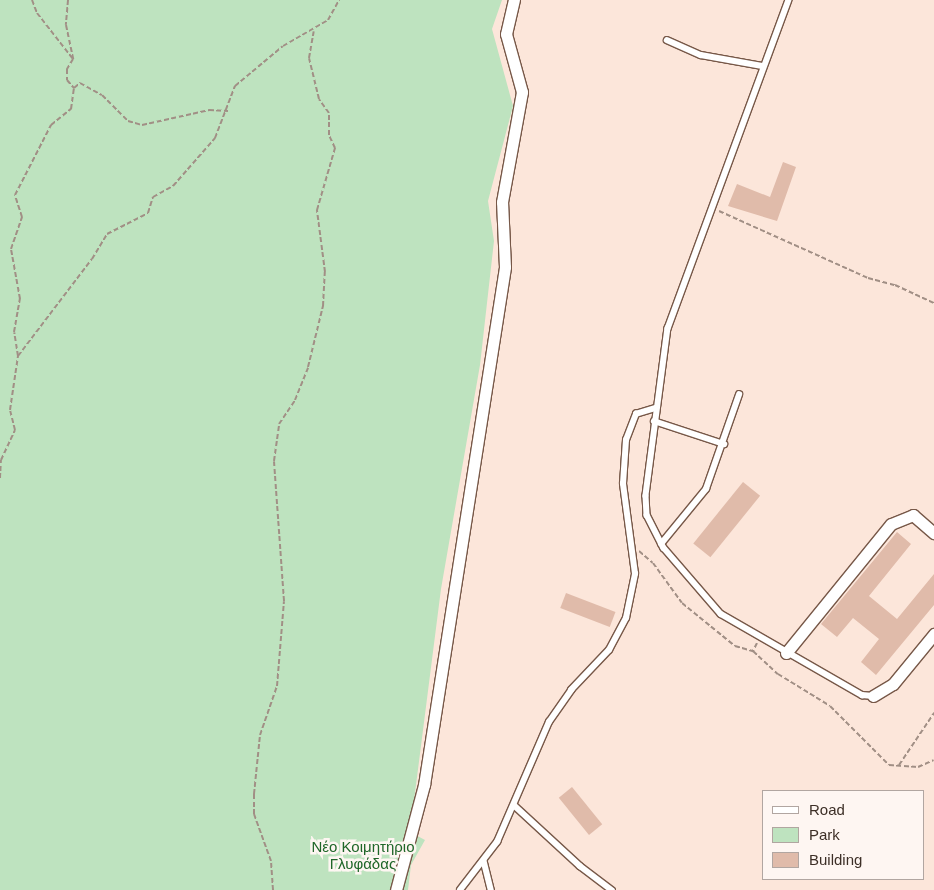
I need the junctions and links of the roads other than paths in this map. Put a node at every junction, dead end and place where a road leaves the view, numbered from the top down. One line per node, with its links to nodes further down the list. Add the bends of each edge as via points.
1 (514, 0): 16 (street, via 506,34 522,92 502,202 503,276 424,785)
2 (789, 0): 4 (lane)
3 (667, 40): 4 (lane, via 702,55)
4 (762, 66): 6 (lane, via 668,328)
5 (739, 395): 8 (lane)
6 (656, 408): 7 (lane); 14 (lane, via 636,414 626,440 623,484 633,549 633,588 626,618 609,650 571,690 548,722)
7 (654, 421): 8 (lane); 10 (lane, via 646,496 648,515)
8 (724, 444): 10 (lane, via 706,488)
9 (934, 533): 12 (street, via 914,515 891,524)
10 (661, 544): 12 (lane, via 721,614)
11 (934, 634): 13 (street, via 892,684)
12 (786, 653): 13 (lane, via 862,695)
13 (872, 696)
14 (514, 805): 15 (lane); 19 (lane, via 580,866)
15 (484, 861): 17 (lane); 18 (lane)
16 (396, 890)
17 (460, 890)
18 (491, 890)
19 (612, 890)

